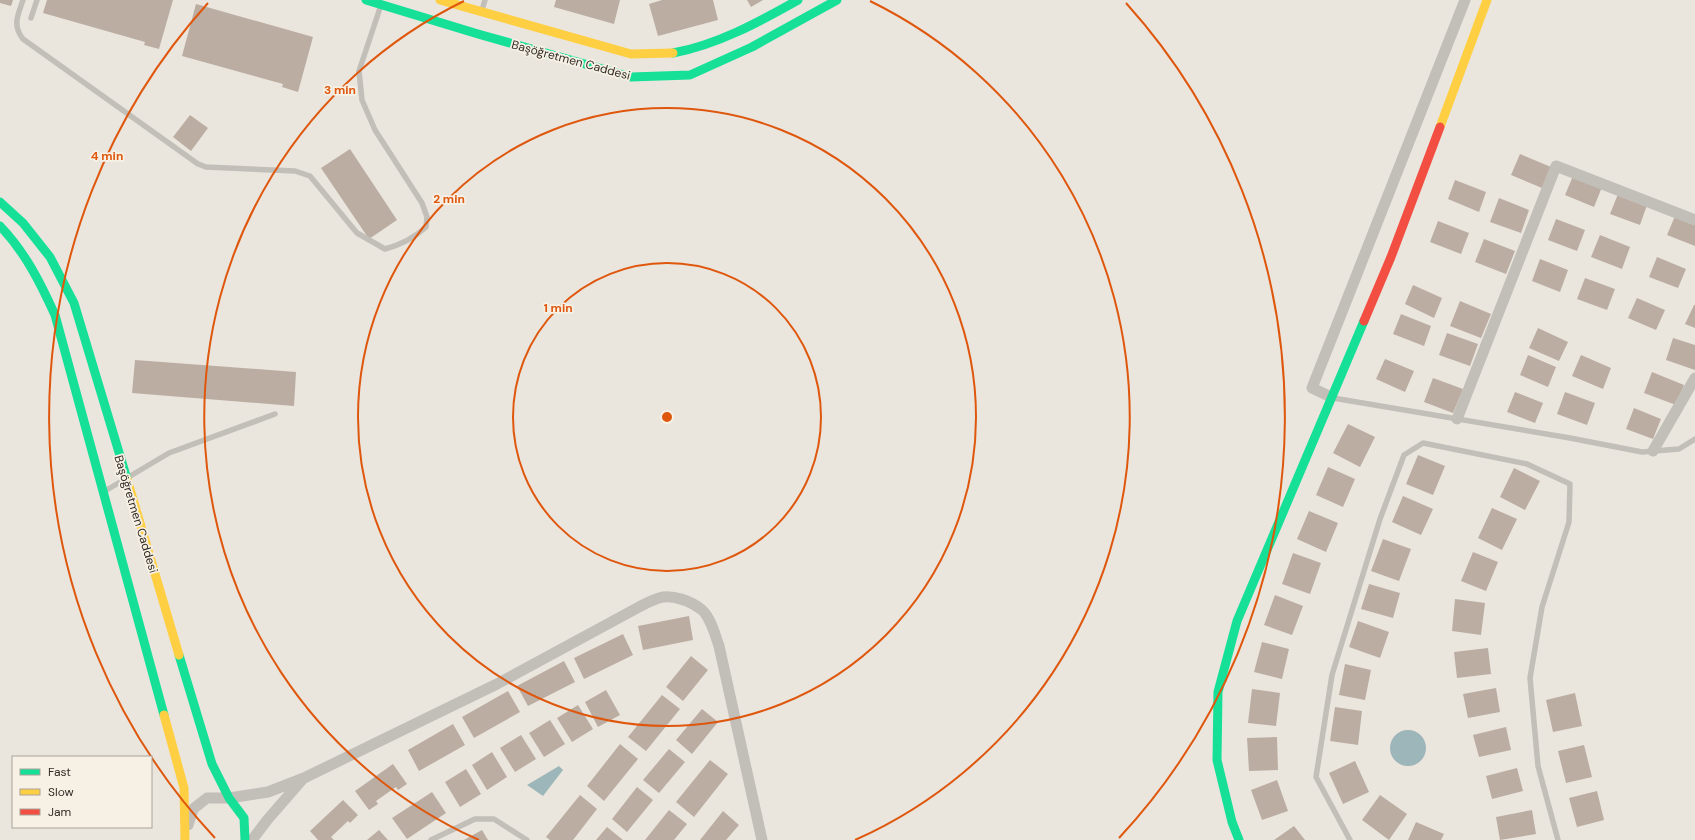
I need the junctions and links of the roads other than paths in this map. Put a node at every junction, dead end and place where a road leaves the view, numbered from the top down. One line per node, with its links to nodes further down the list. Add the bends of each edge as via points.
1 (23, 0): 10 (lane, via 16,24 17,31 23,39 198,164 206,167 295,171 310,176 357,233 385,249 418,234 426,227 427,217 422,203 376,130 362,100 359,71)
2 (36, 0): 12 (lane)
3 (366, 0): 10 (street, Başöğretmen Caddesi)
4 (440, 0): 11 (street, Başöğretmen Caddesi)
5 (485, 0): 11 (lane)
6 (798, 0): 11 (street, Başöğretmen Caddesi, via 756,23 693,49 670,53 631,54)
7 (837, 0): 10 (street, Başöğretmen Caddesi, via 752,47 690,75 631,77)
8 (1465, 0): 17 (street, via 1312,388)
9 (1487, 0): 17 (street, via 1391,257)
10 (381, 4)
11 (481, 13)
12 (31, 18)
13 (0, 202): 22 (street, Başöğretmen Caddesi, via 23,223 50,257 74,303)
14 (1695, 220): 19 (street, via 1556,166)
15 (0, 226): 23 (street, Başöğretmen Caddesi, via 15,241 38,278 55,315)
16 (1695, 378): 21 (street)
17 (1331, 397): 19 (lane); 32 (street, via 1237,622 1218,692 1217,760)
18 (275, 414): 22 (lane, via 168,453)
19 (1457, 419): 21 (lane, via 1642,452)
20 (1695, 439): 21 (lane, via 1679,449)
21 (1653, 451)
22 (125, 478): 23 (lane); 25 (street, Başöğretmen Caddesi, via 212,764)
23 (103, 492): 26 (street, Başöğretmen Caddesi, via 184,788)
24 (304, 778): 25 (street, via 268,792); 28 (street); 31 (street, via 497,684 639,607 659,598 675,598 689,602 702,611 713,629)
25 (229, 798): 26 (street, via 207,798 194,809); 27 (street, Başöğretmen Caddesi, via 244,818)
26 (185, 839)
27 (245, 840)
28 (252, 840)
29 (431, 840): 30 (lane, via 475,819 494,819)
30 (527, 840)
31 (762, 840)
32 (1239, 840)
33 (1350, 840): 34 (lane, via 1316,777 1332,675 1380,519 1404,455 1423,443 1527,464 1570,484 1569,522 1542,607 1530,678 1538,766)
34 (1558, 840)

